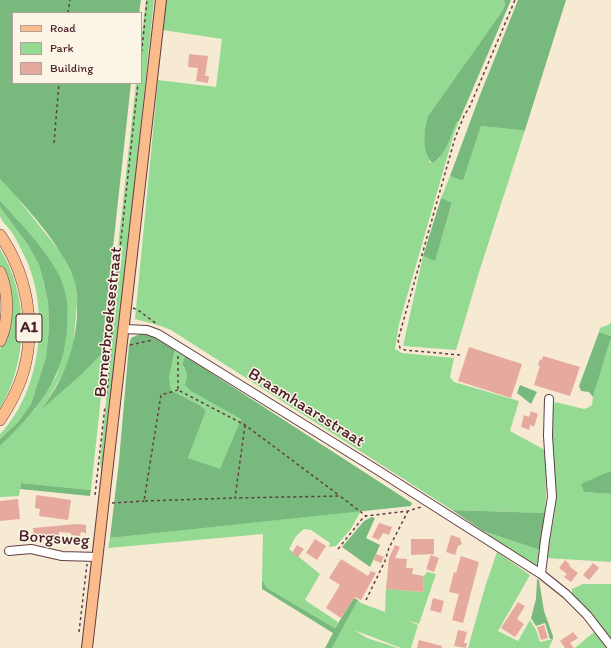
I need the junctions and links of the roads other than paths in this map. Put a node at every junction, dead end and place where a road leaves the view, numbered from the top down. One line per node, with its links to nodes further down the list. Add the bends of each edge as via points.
1 (161, 0): 4 (main road, Bornerbroeksestraat)
2 (0, 236): 7 (highway, A1, via 19,271 27,296 30,321 24,370)
3 (0, 272): 5 (highway, A1, via 6,303)
4 (124, 329): 9 (main road, Bornerbroeksestraat, via 104,503); 10 (street, Braamhaarsstraat, via 148,330 158,334)
5 (0, 342)
6 (549, 399): 10 (street, via 548,436 552,497)
7 (0, 420)
8 (8, 551): 9 (street, Borgsweg, via 31,549 52,554)
9 (93, 557): 12 (main road, Bornerbroeksestraat)
10 (541, 574): 11 (street, Braamhaarsstraat, via 582,610)
11 (611, 646)
12 (88, 648)

